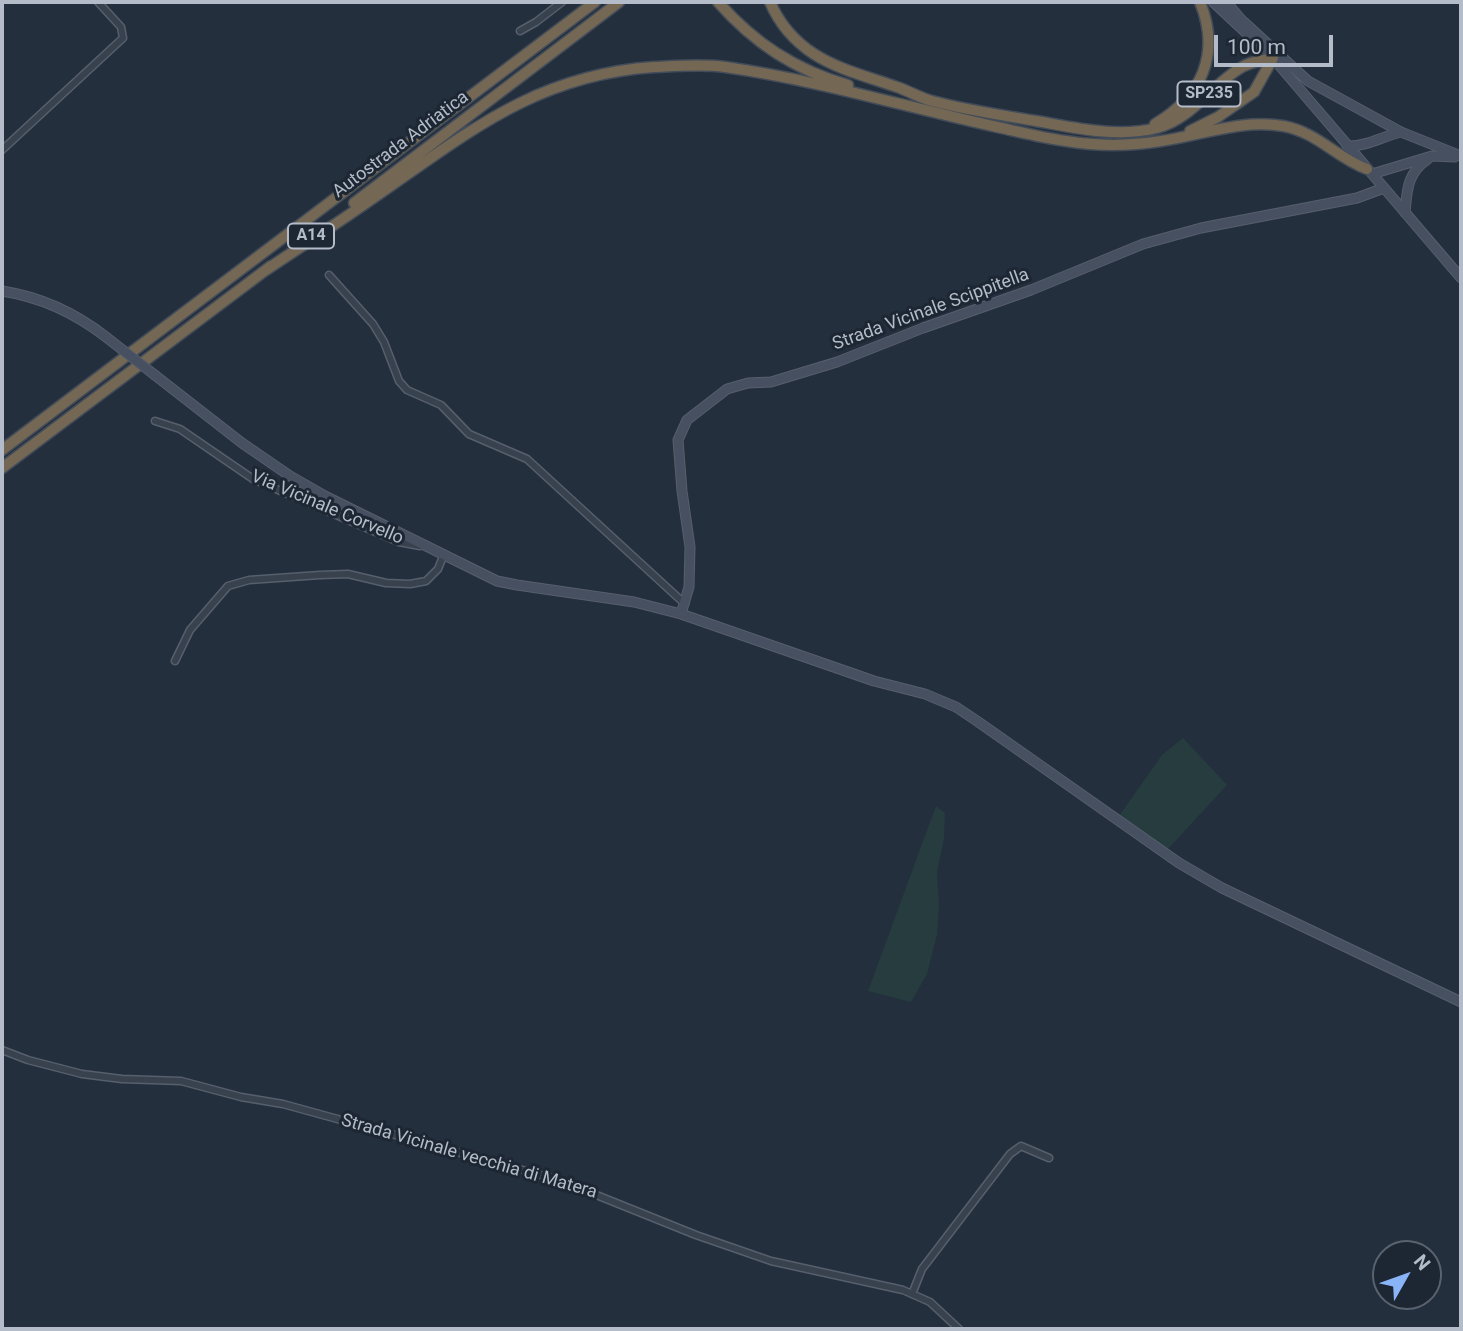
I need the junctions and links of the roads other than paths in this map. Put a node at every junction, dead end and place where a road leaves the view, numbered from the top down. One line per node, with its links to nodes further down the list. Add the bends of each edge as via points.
1 (98, 2): 21 (street, via 121,27 123,38)
2 (562, 2): 11 (street)
3 (594, 2): 32 (highway, Autostrada Adriatica / A14)
4 (619, 2): 27 (highway, Autostrada Adriatica / A14)
5 (718, 2): 13 (highway, via 738,26 785,60)
6 (770, 2): 14 (highway, via 791,35 813,53)
7 (1200, 2): 16 (highway, via 1209,44 1202,76 1180,107)
8 (1213, 2): 12 (street)
9 (1226, 2): 10 (street)
10 (1244, 22): 12 (street); 17 (street, via 1308,81)
11 (520, 31)
12 (1272, 57): 16 (highway, SP235, via 1241,67 1184,116); 18 (highway, SP235, via 1254,92); 20 (street)
13 (872, 92): 14 (highway); 15 (highway)
14 (929, 101): 16 (highway, via 1104,132)
15 (937, 114): 18 (highway, via 1066,142 1115,144); 27 (highway, via 722,67 626,69 571,81 524,99 459,137)
16 (1145, 130)
17 (1401, 132): 19 (street); 23 (street)
18 (1178, 137): 24 (highway, via 1235,127 1281,126 1312,135)
19 (1369, 143): 20 (street); 24 (street)
20 (1347, 146): 24 (street)
21 (2, 150)
22 (1432, 156): 23 (street); 24 (street); 26 (street, via 1409,180)
23 (1461, 157)
24 (1367, 169): 25 (street)
25 (1386, 190): 26 (street); 36 (street, Strada Vicinale Scippitella, via 1143,244 837,362 771,382 727,389 687,420 678,440 690,547)
26 (1405, 213): 29 (street)
27 (266, 270): 33 (highway, Autostrada Adriatica / A14)
28 (329, 275): 36 (street, via 373,324 407,390 441,405 469,434 527,459)
29 (1461, 278)
30 (2, 291): 34 (street, bridge, via 49,303 79,317 290,476)
31 (155, 421): 34 (street, Via Vicinale Corvello, via 180,429 253,479 399,542)
32 (2, 450)
33 (2, 468)
34 (429, 547): 35 (street)
35 (444, 554): 36 (street, via 508,584); 37 (street, via 426,581 410,584 320,575 228,586 190,630)
36 (683, 609): 38 (street, via 874,681 947,703 1179,863)
37 (175, 661)
38 (1461, 1002)
39 (2, 1050): 41 (street, Strada Vicinale vecchia di Matera, via 82,1074 181,1081 369,1127 559,1180 759,1257)
40 (1049, 1158): 41 (street, via 1026,1146 1010,1154 922,1269)
41 (912, 1294): 42 (street, Strada Vicinale vecchia di Matera, via 930,1301)
42 (959, 1329)

